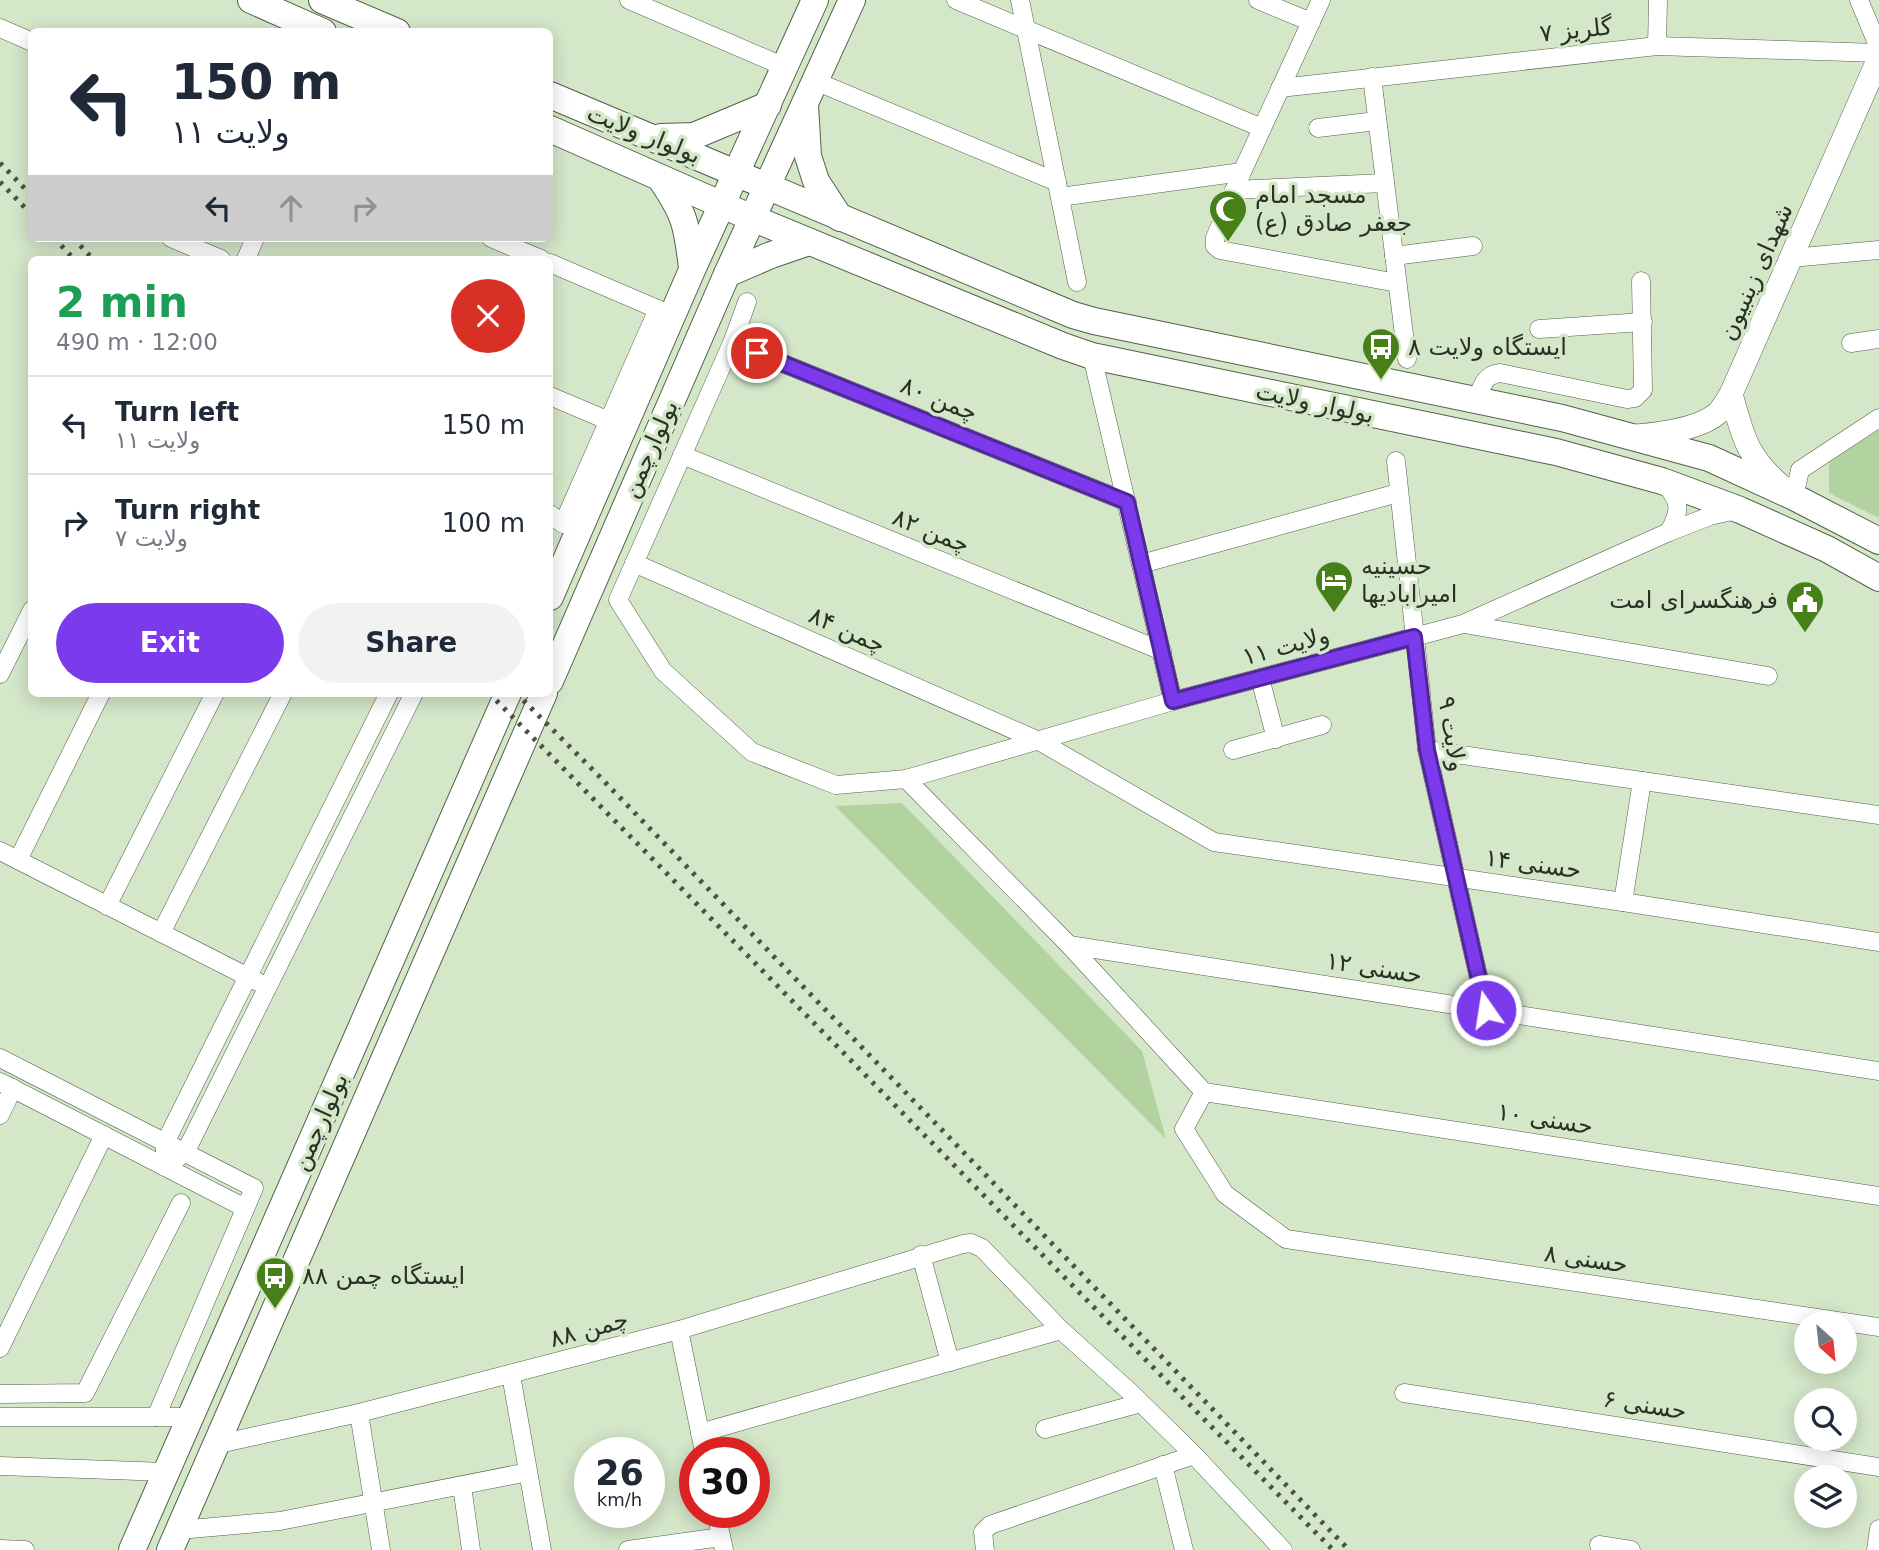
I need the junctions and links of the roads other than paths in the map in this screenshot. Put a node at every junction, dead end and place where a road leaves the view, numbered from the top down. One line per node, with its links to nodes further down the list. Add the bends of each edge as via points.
1 (251, 0): 15 (main road)
2 (322, 0): 12 (main road)
3 (629, 0): 21 (street)
4 (815, 0): 21 (main road)
5 (852, 0): 24 (main road)
6 (956, 0): 17 (street)
7 (1020, 0): 17 (street)
8 (1258, 0): 13 (street)
9 (1321, 0): 13 (street)
10 (1658, 0): 19 (street)
11 (1860, 0): 20 (street)
12 (355, 7): 16 (main road)
13 (1311, 22): 23 (street)
14 (0, 28): 18 (street)
15 (314, 28)
16 (390, 28)
17 (1027, 29): 28 (street); 37 (street)
18 (28, 40)
19 (1657, 46): 20 (street, گلریز ۷); 22 (street, گلریز ۷)
20 (1879, 53): 50 (street, شهدای زینبیون)
21 (785, 67): 26 (main road)
22 (1372, 77): 23 (street, گلریز ۷); 27 (street)
23 (1280, 88): 28 (street)
24 (810, 91): 36 (main road); 37 (street); 41 (main road, via 808,156 816,181)
25 (553, 96): 31 (main road, بولوار ولایت)
26 (768, 105): 31 (main road, via 694,136); 32 (main road)
27 (1377, 121): 29 (street); 35 (street)
28 (1262, 128): 33 (street)
29 (1318, 128)
30 (553, 130): 34 (main road, بولوار ولایت)
31 (651, 137): 32 (main road, بولوار ولایت)
32 (738, 172): 36 (main road, بولوار ولایت); 39 (main road, بولوارچمن)
33 (1242, 172): 37 (street); 38 (street)
34 (660, 177): 39 (main road, بولوار ولایت); 52 (main road, via 681,209)
35 (1384, 183): 38 (street); 49 (street)
36 (767, 185): 40 (main road, بولوارچمن); 41 (main road, بولوار ولایت)
37 (1058, 189): 55 (street)
38 (1234, 190): 56 (street, via 1215,238 1220,250)
39 (721, 205): 40 (main road, بولوار ولایت); 52 (main road, بولوارچمن)
40 (752, 218): 44 (main road, بولوار ولایت); 53 (main road, بولوارچمن)
41 (840, 218): 68 (main road, بولوار ولایت, via 1094,321)
42 (181, 242): 47 (street)
43 (501, 242): 48 (street)
44 (809, 242): 53 (main road); 64 (main road, بولوار ولایت)
45 (1473, 246): 49 (street)
46 (1879, 250): 50 (street)
47 (214, 256)
48 (534, 256)
49 (1394, 256): 56 (street)
50 (1791, 258): 66 (street, شهدای زینبیون)
51 (553, 264): 58 (street)
52 (692, 270): 58 (main road, بولوارچمن)
53 (727, 274): 91 (main road, بولوارچمن)
54 (1641, 281): 59 (street)
55 (1077, 282)
56 (1397, 283): 65 (street)
57 (747, 302): 62 (street)
58 (665, 312): 70 (street); 85 (main road, بولوارچمن)
59 (1643, 322): 60 (street); 68 (street, via 1643,390 1635,398 1500,373 1484,380)
60 (1539, 329)
61 (1879, 339): 63 (street)
62 (732, 343): 72 (street); 77 (street, چمن ۸۰)
63 (1851, 343)
64 (1092, 356): 74 (main road, بولوار ولایت, via 1556,453); 77 (street)
65 (1407, 359)
66 (1731, 394): 71 (street, via 1717,414 1695,424); 76 (street, via 1746,444 1762,470)
67 (553, 397): 70 (street)
68 (1477, 400): 71 (main road, بولوار ولایت)
69 (1879, 418): 76 (street, via 1800,470)
70 (609, 421): 79 (street)
71 (1631, 437): 76 (main road, بولوار ولایت, via 1709,458)
72 (682, 455): 82 (street); 89 (street, چمن ۸۲)
73 (1396, 461): 75 (street, ولایت ۹)
74 (1662, 481): 78 (main road, بولوار ولایت); 80 (street, via 1675,495 1679,509)
75 (1398, 493): 83 (street); 88 (street, ولایت ۹)
76 (1794, 497): 81 (main road, بولوار ولایت)
77 (1127, 502): 83 (street)
78 (1740, 510): 80 (street, ولایت ۱۱); 84 (main road, بولوار ولایت, via 1828,549)
79 (556, 519)
80 (1669, 532): 87 (street, ولایت ۱۱)
81 (1879, 541)
82 (634, 563): 104 (street, چمن ۸۴); 107 (street, ولایت ۱۱, via 618,600 663,671 752,752 835,785)
83 (1141, 564): 89 (street)
84 (1879, 579)
85 (553, 590)
86 (28, 618): 90 (street)
87 (1464, 624): 88 (street, ولایت ۱۱); 92 (street)
88 (1414, 637): 93 (street, ولایت ۱۱); 106 (street, ولایت ۹)
89 (1162, 651): 101 (street)
90 (0, 674)
91 (553, 674)
92 (1768, 676)
93 (1260, 678): 101 (street, ولایت ۱۱); 103 (street)
94 (99, 697): 111 (street)
95 (213, 697): 114 (street)
96 (281, 697): 115 (street)
97 (387, 697): 118 (street)
98 (412, 697): 119 (street)
99 (506, 697): 148 (main road, بولوارچمن)
100 (542, 697): 152 (main road, بولوارچمن)
101 (1173, 701): 104 (street, ولایت ۱۱)
102 (1322, 725): 103 (street)
103 (1276, 738): 105 (street)
104 (1039, 741): 107 (street, ولایت ۱۱); 112 (street, حسنی ۱۴, via 1214,842)
105 (1233, 750)
106 (1427, 750): 108 (street); 112 (street, ولایت ۹)
107 (906, 779): 117 (street)
108 (1642, 781): 109 (street); 113 (street)
109 (1879, 815)
110 (0, 851): 111 (street)
111 (18, 860): 114 (street)
112 (1457, 878): 113 (street, حسنی ۱۴); 120 (street, ولایت ۹)
113 (1623, 902): 116 (street, حسنی ۱۴)
114 (107, 906): 115 (street)
115 (161, 933): 118 (street)
116 (1879, 942)
117 (1069, 945): 120 (street, حسنی ۱۲); 124 (street)
118 (247, 977): 119 (street); 129 (street)
119 (267, 987): 130 (street)
120 (1486, 1010): 122 (street, حسنی ۱۲)
121 (0, 1058): 125 (street)
122 (1879, 1071)
123 (6, 1085): 126 (street); 127 (street)
124 (1204, 1092): 132 (street, حسنی ۱۰); 136 (street, حسنی ۸, via 1184,1129 1225,1194 1286,1239)
125 (78, 1098): 127 (street); 129 (street)
126 (0, 1115)
127 (68, 1117): 128 (street)
128 (104, 1135): 131 (street); 139 (street)
129 (165, 1143): 130 (street); 131 (street)
130 (184, 1153): 131 (street); 134 (street, via 254,1188)
131 (165, 1167): 134 (street)
132 (1879, 1195)
133 (181, 1203): 143 (street, via 85,1392)
134 (245, 1208): 147 (street)
135 (921, 1255): 137 (street, چمن ۸۸); 138 (street, چمن ۸۸, via 971,1244 982,1248); 140 (street)
136 (1879, 1327)
137 (679, 1330): 141 (street, چمن ۸۸); 150 (street)
138 (1061, 1330): 140 (street); 144 (street)
139 (0, 1348)
140 (950, 1362): 150 (street)
141 (511, 1375): 145 (street, چمن ۸۸); 158 (street)
142 (1404, 1393): 156 (street, حسنی ۶)
143 (0, 1394)
144 (1142, 1403): 149 (street); 153 (street)
145 (359, 1413): 152 (street, چمن ۸۸); 160 (street)
146 (0, 1417): 147 (street)
147 (156, 1417): 148 (street)
148 (191, 1417): 157 (main road, بولوارچمن)
149 (1045, 1429)
150 (700, 1433): 151 (street)
151 (701, 1437)
152 (214, 1446): 162 (main road, بولوارچمن)
153 (1194, 1455): 154 (street); 174 (street)
154 (1163, 1465): 163 (street, via 990,1525); 173 (street)
155 (0, 1466): 157 (street)
156 (1879, 1466)
157 (166, 1472): 168 (main road, بولوارچمن)
158 (528, 1472): 159 (street); 171 (street)
159 (462, 1486): 160 (street); 170 (street)
160 (374, 1504): 162 (street); 169 (street)
161 (1879, 1529): 176 (street)
162 (174, 1540)
163 (984, 1541)
164 (723, 1544): 172 (street)
165 (1599, 1545): 175 (street)
166 (0, 1549): 167 (street)
167 (25, 1550)
168 (132, 1550)
169 (381, 1550)
170 (471, 1550)
171 (542, 1550)
172 (628, 1550)
173 (1184, 1550)
174 (1283, 1550)
175 (1631, 1550)
176 (1875, 1550)

